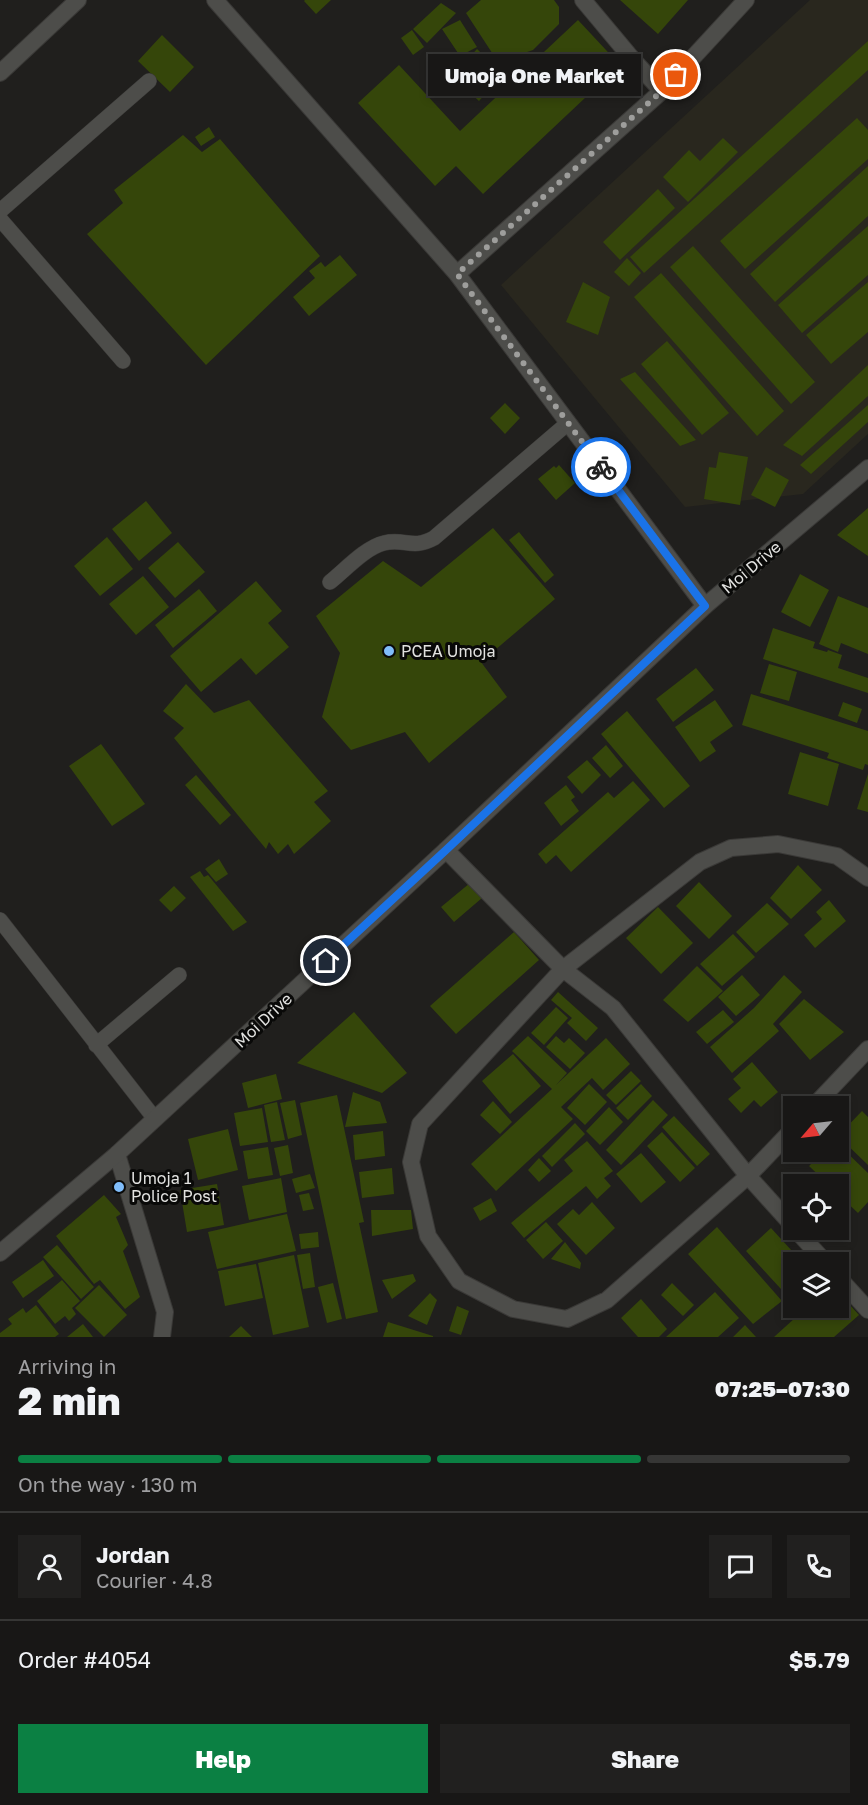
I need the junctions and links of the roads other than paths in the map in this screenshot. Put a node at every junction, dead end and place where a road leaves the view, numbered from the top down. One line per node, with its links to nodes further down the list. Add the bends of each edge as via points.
1 (78, 0): 5 (street)
2 (215, 0): 10 (street)
3 (583, 0): 7 (street)
4 (746, 0): 7 (street)
5 (0, 73)
6 (148, 81): 8 (lane)
7 (663, 90): 10 (street)
8 (0, 211)
9 (0, 219): 11 (lane)
10 (457, 274): 12 (street)
11 (123, 361)
12 (568, 423): 14 (lane, via 434,538 416,545 382,543); 15 (street)
13 (868, 468): 15 (street, Moi Drive)
14 (330, 582)
15 (705, 606): 16 (street, Moi Drive)
16 (446, 850): 19 (street); 24 (street, Moi Drive)
17 (868, 878): 19 (street, via 837,856 778,844 731,848 700,862)
18 (0, 920): 21 (lane)
19 (563, 969): 27 (street, via 613,1008); 27 (street, via 420,1124 411,1162 428,1236 459,1281 513,1309 567,1318 607,1300)
20 (179, 975): 21 (lane)
21 (96, 1045): 24 (lane)
22 (868, 1049): 23 (street)
23 (823, 1096)
24 (154, 1119): 26 (street, Moi Drive)
25 (783, 1139): 27 (street)
26 (117, 1154): 30 (street, Moi Drive); 34 (street, via 165,1312)
27 (748, 1176): 28 (street)
28 (783, 1215)
29 (806, 1240): 31 (street)
30 (0, 1252)
31 (816, 1252)
32 (849, 1289): 33 (street)
33 (868, 1310)
34 (162, 1337)

